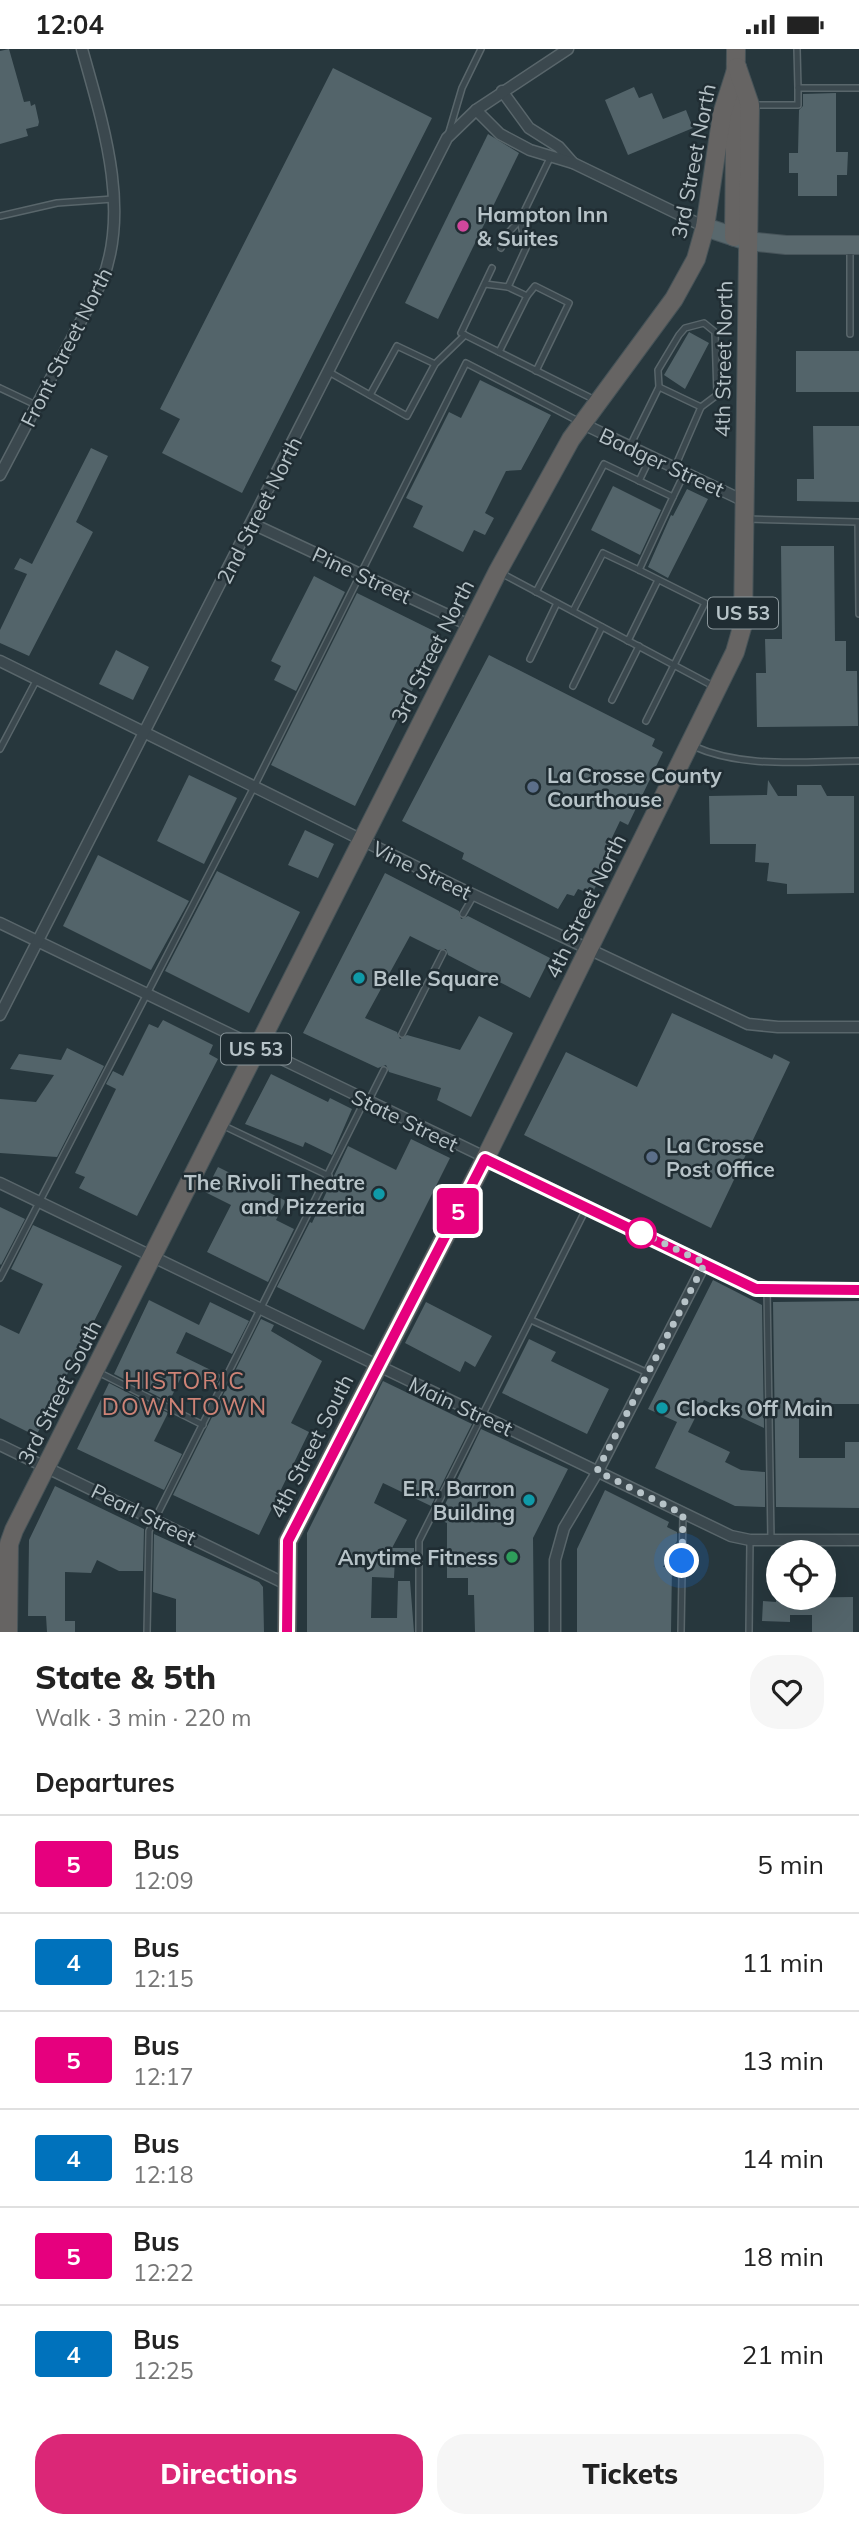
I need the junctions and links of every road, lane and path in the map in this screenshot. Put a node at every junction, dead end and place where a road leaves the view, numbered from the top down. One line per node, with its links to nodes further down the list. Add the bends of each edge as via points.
1 (82, 49): 14 (street, Front Street North, via 108,155)
2 (481, 49): 11 (lane, via 462,88)
3 (568, 49): 8 (street, 2nd Street North)
4 (797, 49): 6 (lane)
5 (737, 58): 9 (highway, 4th Street North / US 53); 17 (highway, 3rd Street North / US 53, via 722,114); 18 (highway, 3rd Street North / US 53)
6 (798, 88): 7 (lane); 9 (lane, via 798,105)
7 (859, 88)
8 (502, 91): 10 (street, 2nd Street North); 13 (street, via 529,128 559,147)
9 (750, 105): 18 (highway, 4th Street North / US 53)
10 (476, 110): 11 (street, 2nd Street North); 12 (street, via 499,134)
11 (447, 138): 30 (street, 2nd Street North)
12 (550, 158): 13 (street); 16 (lane)
13 (573, 163): 17 (street)
14 (113, 199): 15 (lane, via 50,204); 35 (street, Front Street North, via 110,262)
15 (0, 216)
16 (520, 220): 20 (lane); 23 (lane, via 526,248)
17 (705, 227): 18 (main road); 34 (highway, 3rd Street North / US 53, via 696,259 674,299)
18 (740, 239): 19 (main road, via 786,245); 44 (highway, 4th Street North / US 53)
19 (855, 245): 25 (lane)
20 (501, 248)
21 (492, 268): 22 (lane)
22 (485, 284): 23 (lane); 26 (lane, via 461,333)
23 (508, 287): 24 (lane)
24 (527, 296): 27 (lane); 29 (lane, via 535,286 569,303)
25 (850, 334)
26 (465, 335): 27 (lane); 28 (lane)
27 (499, 352): 29 (lane)
28 (435, 364): 33 (lane, via 397,346); 33 (lane, via 407,416)
29 (536, 371): 34 (lane)
30 (329, 372): 33 (lane); 46 (street, 2nd Street North)
31 (659, 387): 36 (lane); 36 (lane, via 658,370 679,335 685,328 704,323 715,332 717,395); 38 (lane)
32 (0, 388): 35 (lane)
33 (370, 395)
34 (597, 401): 37 (highway, 3rd Street North / US 53)
35 (37, 406): 41 (street, Front Street North)
36 (701, 407): 40 (lane)
37 (581, 423): 38 (street, Badger Street); 48 (highway, 3rd Street North / US 53); 49 (lane, via 466,363)
38 (630, 446): 39 (street, Badger Street)
39 (651, 456): 40 (street, Badger Street); 42 (lane)
40 (680, 470): 43 (lane); 44 (street, Badger Street)
41 (0, 475)
42 (639, 481): 43 (lane); 51 (lane, via 604,464)
43 (673, 497): 47 (lane)
44 (744, 501): 45 (highway, 4th Street North / US 53)
45 (743, 519): 54 (lane, via 858,522); 64 (highway, 4th Street North / US 53, via 743,624)
46 (253, 524): 49 (street, Pine Street); 67 (street, 2nd Street North)
47 (639, 570): 50 (lane); 53 (lane, via 603,552)
48 (498, 572): 51 (lane); 55 (highway, 3rd Street North / US 53)
49 (359, 573): 55 (street, Pine Street); 71 (lane)
50 (658, 580): 57 (lane); 61 (lane, via 705,603)
51 (536, 592): 52 (lane)
52 (557, 603): 53 (lane); 59 (lane)
53 (573, 611): 56 (lane)
54 (859, 614)
55 (471, 625): 72 (highway, 3rd Street North / US 53)
56 (602, 627): 57 (lane); 63 (lane)
57 (628, 641): 58 (lane)
58 (639, 646): 61 (lane); 65 (lane)
59 (530, 659)
60 (0, 661): 62 (street, Vine Street)
61 (674, 665): 64 (lane); 66 (lane)
62 (37, 679): 67 (street, Vine Street); 69 (lane)
63 (573, 686)
64 (718, 688): 68 (highway, 4th Street North / US 53)
65 (612, 700)
66 (646, 721)
67 (143, 731): 71 (street, Vine Street); 76 (street, 2nd Street North)
68 (691, 744): 70 (lane, via 715,756 739,760); 77 (highway, 4th Street North / US 53)
69 (0, 749)
70 (859, 761)
71 (254, 787): 72 (street, Vine Street); 79 (lane)
72 (361, 840): 73 (street, Vine Street); 83 (highway, 3rd Street North / US 53)
73 (474, 895): 74 (lane); 77 (street, Vine Street)
74 (463, 913)
75 (0, 923): 76 (street, State Street)
76 (37, 941): 79 (street, State Street); 80 (street, 2nd Street North)
77 (589, 949): 81 (street, Vine Street, via 748,1024); 87 (highway, 4th Street North / US 53)
78 (443, 953): 82 (lane)
79 (146, 994): 83 (street, State Street); 90 (lane)
80 (0, 1015)
81 (859, 1027)
82 (402, 1034)
83 (257, 1048): 85 (street, State Street); 86 (highway, 3rd Street North / US 53)
84 (384, 1070): 85 (lane)
85 (367, 1101): 87 (street, State Street); 88 (lane)
86 (219, 1124): 88 (lane); 92 (highway, 3rd Street North / US 53)
87 (485, 1159): 91 (street, State Street); 99 (highway, 4th Street North / US 53)
88 (329, 1176): 97 (lane)
89 (0, 1183): 90 (street, Main Street)
90 (38, 1202): 92 (street, Main Street); 94 (lane)
91 (587, 1207): 93 (street, State Street); 98 (lane)
92 (152, 1258): 97 (street, Main Street); 100 (highway, 3rd Street South / US 53)
93 (705, 1263): 95 (street, State Street, via 756,1289); 101 (street)
94 (0, 1278)
95 (767, 1289): 96 (street, State Street); 111 (lane)
96 (859, 1290)
97 (261, 1309): 99 (street, Main Street); 103 (lane)
98 (531, 1320): 101 (lane); 102 (lane)
99 (378, 1366): 102 (street, Main Street); 115 (highway, 4th Street South / US 53, via 288,1541)
100 (95, 1370): 103 (lane); 105 (highway, 3rd Street South / US 53)
101 (648, 1373): 106 (street)
102 (484, 1416): 106 (street, Main Street); 119 (lane, via 419,1541)
103 (203, 1425): 108 (lane)
104 (0, 1445): 105 (street, Pearl Street)
105 (46, 1467): 108 (street, Pearl Street); 114 (highway, 3rd Street South / US 53)
106 (597, 1471): 107 (street, Main Street); 120 (street, via 557,1547)
107 (683, 1514): 109 (street, Main Street); 121 (lane)
108 (155, 1518): 115 (street, Pearl Street); 117 (lane, via 149,1531)
109 (750, 1540): 110 (street, Main Street); 122 (lane)
110 (766, 1540)
111 (771, 1540)
112 (836, 1540): 113 (street, Main Street)
113 (859, 1540)
114 (4, 1544): 116 (highway, 3rd Street South / US 53)
115 (288, 1585): 118 (highway, 4th Street South / US 53)
116 (8, 1632)
117 (147, 1632)
118 (287, 1632)
119 (419, 1632)
120 (555, 1632)
121 (681, 1632)
122 (749, 1632)

